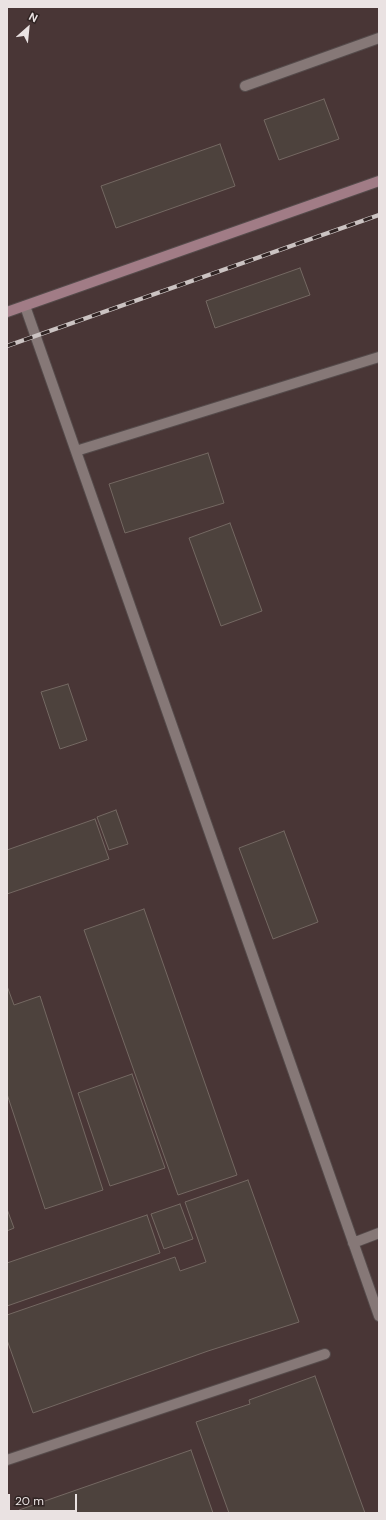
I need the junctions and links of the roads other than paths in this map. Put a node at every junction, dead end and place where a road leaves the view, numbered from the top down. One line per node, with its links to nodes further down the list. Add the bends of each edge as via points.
1 (379, 38): 2 (lane)
2 (245, 86)
3 (379, 181): 4 (street)
4 (24, 306): 5 (street); 7 (lane)
5 (7, 312)
6 (379, 357): 7 (lane)
7 (76, 451): 9 (lane)
8 (379, 1233): 9 (lane)
9 (353, 1243): 10 (lane)
10 (379, 1316)
11 (325, 1354): 12 (lane)
12 (7, 1460)

